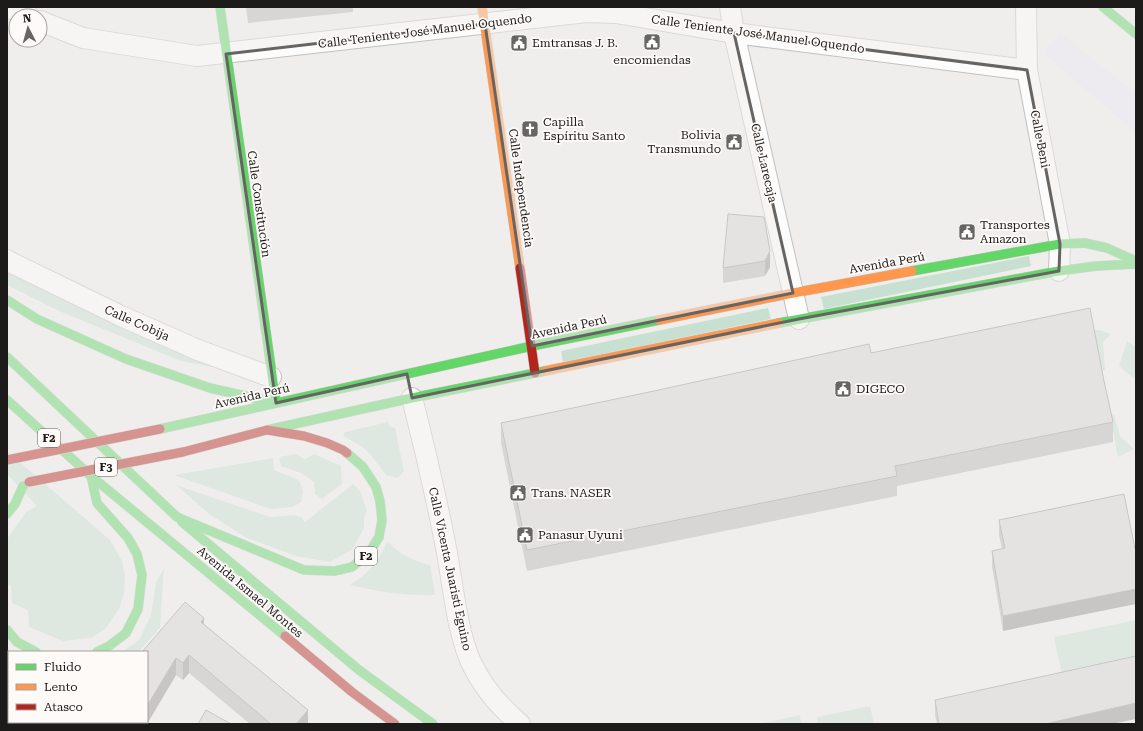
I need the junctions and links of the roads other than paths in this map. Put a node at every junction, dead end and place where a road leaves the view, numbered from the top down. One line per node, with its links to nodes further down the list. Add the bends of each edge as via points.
1 (220, 7): 9 (main road, Calle Constitución)
2 (730, 7): 7 (street, Calle Larecaja)
3 (1026, 7): 10 (street, Calle Beni)
4 (1103, 7): 8 (main road)
5 (484, 15): 7 (street, Calle Teniente José Manuel Oquendo, via 616,13); 9 (street, Calle Teniente José Manuel Oquendo); 18 (main road, Calle Independencia)
6 (48, 24): 9 (street, Calle Teniente José Manuel Oquendo, via 83,38 196,56)
7 (734, 33): 10 (street, Calle Teniente José Manuel Oquendo); 15 (street, Calle Larecaja)
8 (1136, 34)
9 (226, 54): 21 (main road, Calle Constitución)
10 (1027, 70): 11 (street, Calle Beni)
11 (1060, 244): 13 (main road, Avenida Perú, via 1085,243 1107,248); 14 (street, Calle Beni); 15 (main road, Avenida Perú)
12 (7, 260): 21 (street, Calle Cobija, via 121,316 198,350)
13 (1136, 263): 14 (main road, Avenida Perú)
14 (1059, 271): 17 (main road, Avenida Perú)
15 (793, 293): 17 (street, Calle Larecaja); 18 (main road, Avenida Perú)
16 (7, 300): 24 (main road, via 37,319 126,359 210,388)
17 (798, 319): 20 (main road, Avenida Perú)
18 (532, 346): 20 (main road, Calle Independencia); 22 (main road, Avenida Perú)
19 (7, 357): 31 (main road, F2)
20 (535, 373): 22 (main road, Avenida Perú)
21 (271, 377): 24 (main road, Calle Constitución)
22 (409, 385): 24 (main road, Avenida Perú); 25 (main road, Avenida Perú); 37 (street, Calle Vicenta Juaristi Eguino, via 470,659 490,693)
23 (7, 400): 27 (main road, F2)
24 (276, 404): 26 (main road, Avenida Perú, bridge)
25 (267, 430): 28 (main road, Avenida Perú / F3, bridge, via 183,452); 31 (main road, F2, via 327,443 343,450 362,467 376,487 382,520 379,537 369,553 352,567 341,570 304,570)
26 (7, 460)
27 (91, 476): 34 (main road, via 97,503 128,538 137,554 142,575 138,609 126,633); 35 (main road, Avenida Ismael Montes, via 352,692)
28 (26, 484): 29 (main road, F3); 30 (main road, via 16,504)
29 (12, 490)
30 (7, 514)
31 (177, 518): 36 (main road, Avenida Ismael Montes, via 358,670)
32 (7, 630): 33 (main road, via 17,642)
33 (34, 651)
34 (99, 651)
35 (395, 724)
36 (433, 724)
37 (520, 724)

